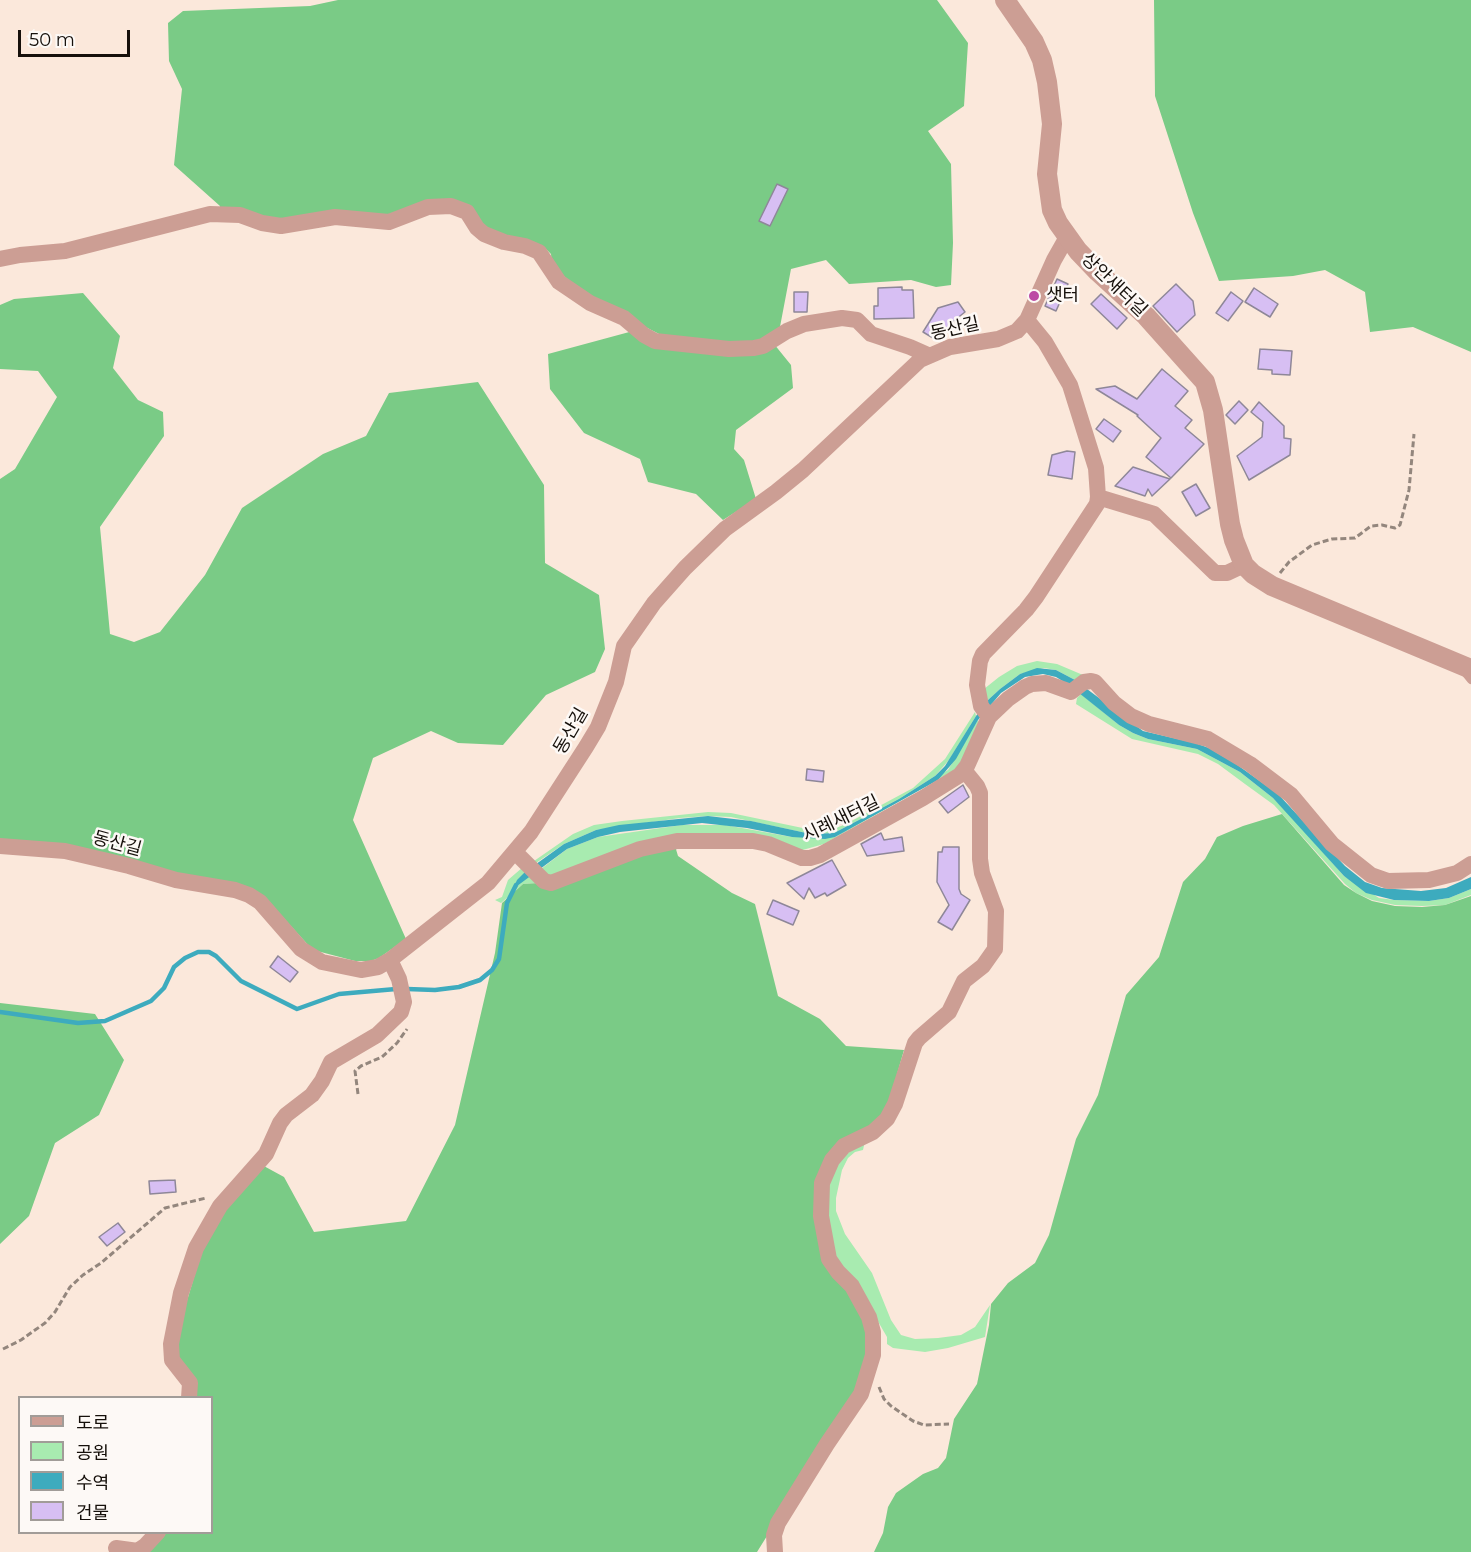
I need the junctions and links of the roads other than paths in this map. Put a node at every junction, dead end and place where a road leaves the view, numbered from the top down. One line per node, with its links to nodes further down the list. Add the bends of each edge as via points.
1 (1005, 0): 2 (street, 상안새터길, via 1042,60 1052,124 1048,191 1052,210)
2 (1067, 237): 4 (street); 7 (street, 상안새터길, via 1205,382 1213,410 1230,524)
3 (0, 259): 5 (street, via 65,251 210,214 240,215 281,226 334,217 388,222 428,207 457,207 467,212 484,234 539,252 559,282 590,303 624,318 655,341 754,348 804,324 851,318 871,334)
4 (1027, 320): 5 (street, 동산길, via 1010,335 950,346); 6 (street, via 1045,342 1070,386 1096,468)
5 (928, 355): 12 (street, 동산길, via 803,470 709,543 654,603 624,646 609,703 586,747)
6 (1098, 497): 7 (street, via 1154,514 1215,573 1227,573); 9 (street, via 1036,597 983,654 977,685)
7 (1244, 565): 8 (street, via 1272,586)
8 (1468, 672)
9 (985, 712): 10 (street, 시례새터길); 13 (street, 시례새터길, via 1032,684 1046,683 1068,692 1087,681 1095,682 1131,716 1208,739 1241,758 1291,795 1347,857 1379,879 1429,880 1457,873)
10 (964, 770): 12 (street, 시례새터길, via 940,788 810,858 753,841 677,841 640,849 548,883); 19 (street, via 980,793 980,859 996,911 995,949 983,966 964,981 950,1012 918,1038 887,1119 873,1132 844,1146 832,1160 822,1183 821,1216 829,1258 852,1286 869,1317 873,1355 861,1394 778,1522)
11 (0, 846): 14 (street, 동산길, via 73,852 176,880 235,890 260,902 301,949 322,962 361,970)
12 (515, 852): 14 (street, 동산길, via 488,883)
13 (1471, 864)
14 (390, 960): 15 (street, via 404,1002 401,1012 377,1035 331,1062 312,1095 286,1115 261,1161 212,1218 196,1248 175,1316 171,1354 190,1383)
15 (189, 1396)
16 (157, 1534): 18 (street)
17 (116, 1548): 18 (street)
18 (137, 1551)
19 (775, 1552)

